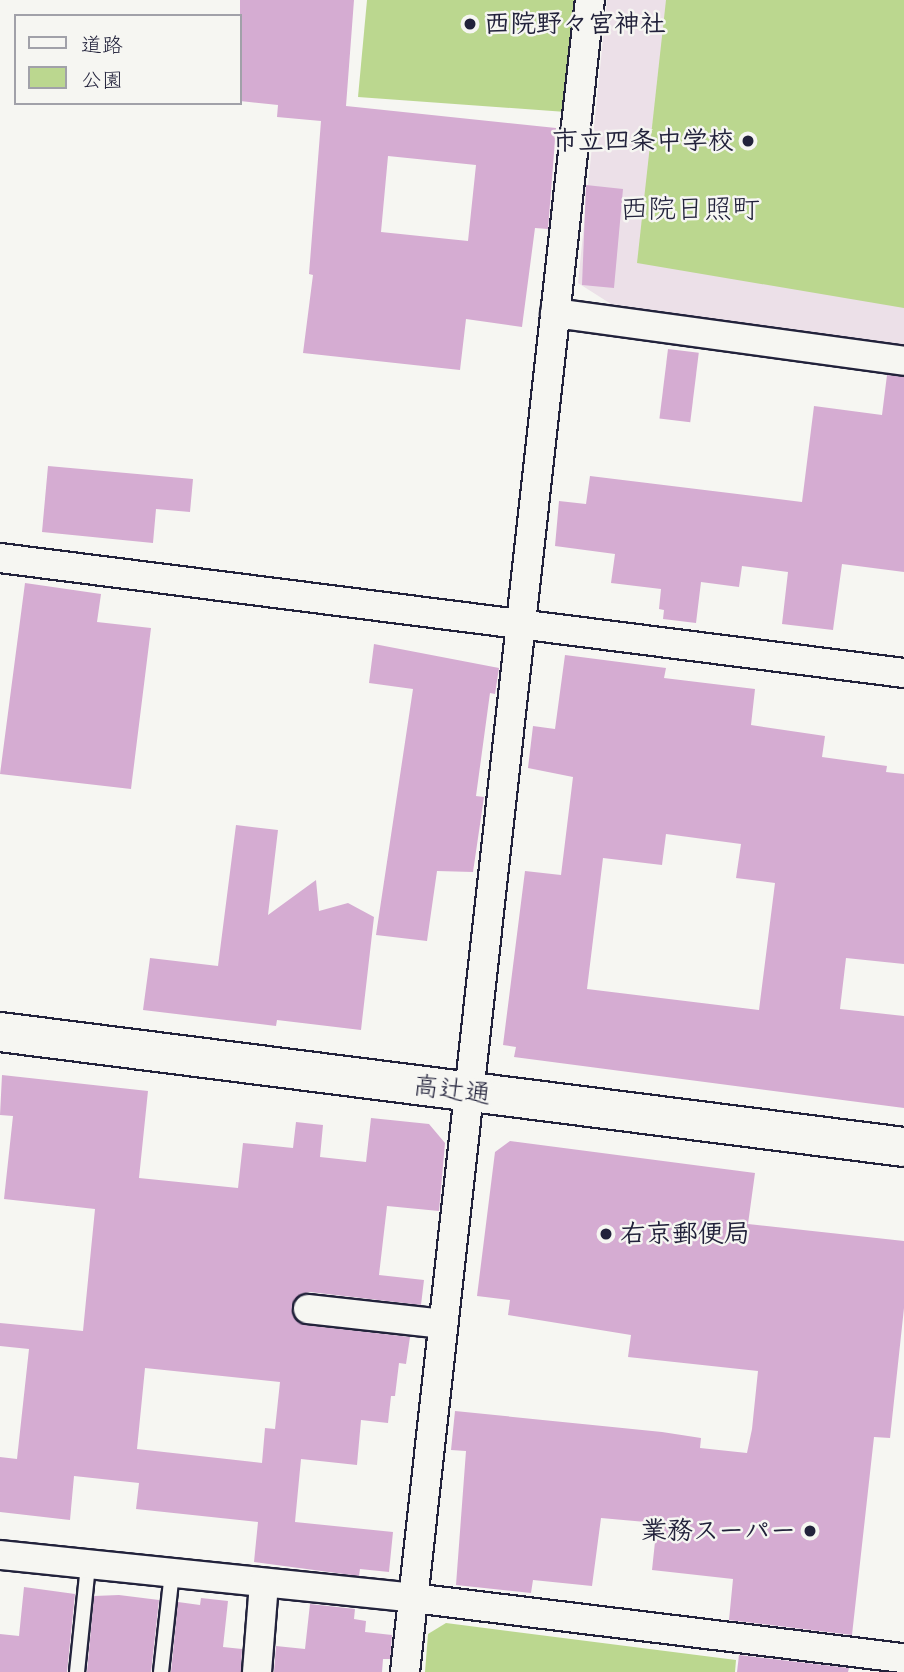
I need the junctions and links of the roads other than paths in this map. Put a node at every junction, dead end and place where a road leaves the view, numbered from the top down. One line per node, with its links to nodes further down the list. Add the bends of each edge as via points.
1 (590, 0): 2 (street)
2 (555, 313): 3 (street); 5 (street)
3 (904, 361)
4 (0, 558): 5 (street)
5 (521, 624): 6 (street); 8 (street)
6 (904, 673)
7 (0, 1032): 8 (street, 高辻通)
8 (469, 1092): 9 (street, 高辻通); 11 (street)
9 (904, 1147)
10 (308, 1309): 11 (street)
11 (443, 1324): 16 (street)
12 (0, 1555): 13 (street)
13 (88, 1565): 14 (street); 18 (lane)
14 (172, 1573): 15 (street); 19 (lane)
15 (264, 1583): 16 (street); 20 (street)
16 (413, 1598): 17 (street); 21 (street)
17 (904, 1658)
18 (77, 1672)
19 (161, 1672)
20 (257, 1672)
21 (405, 1672)

